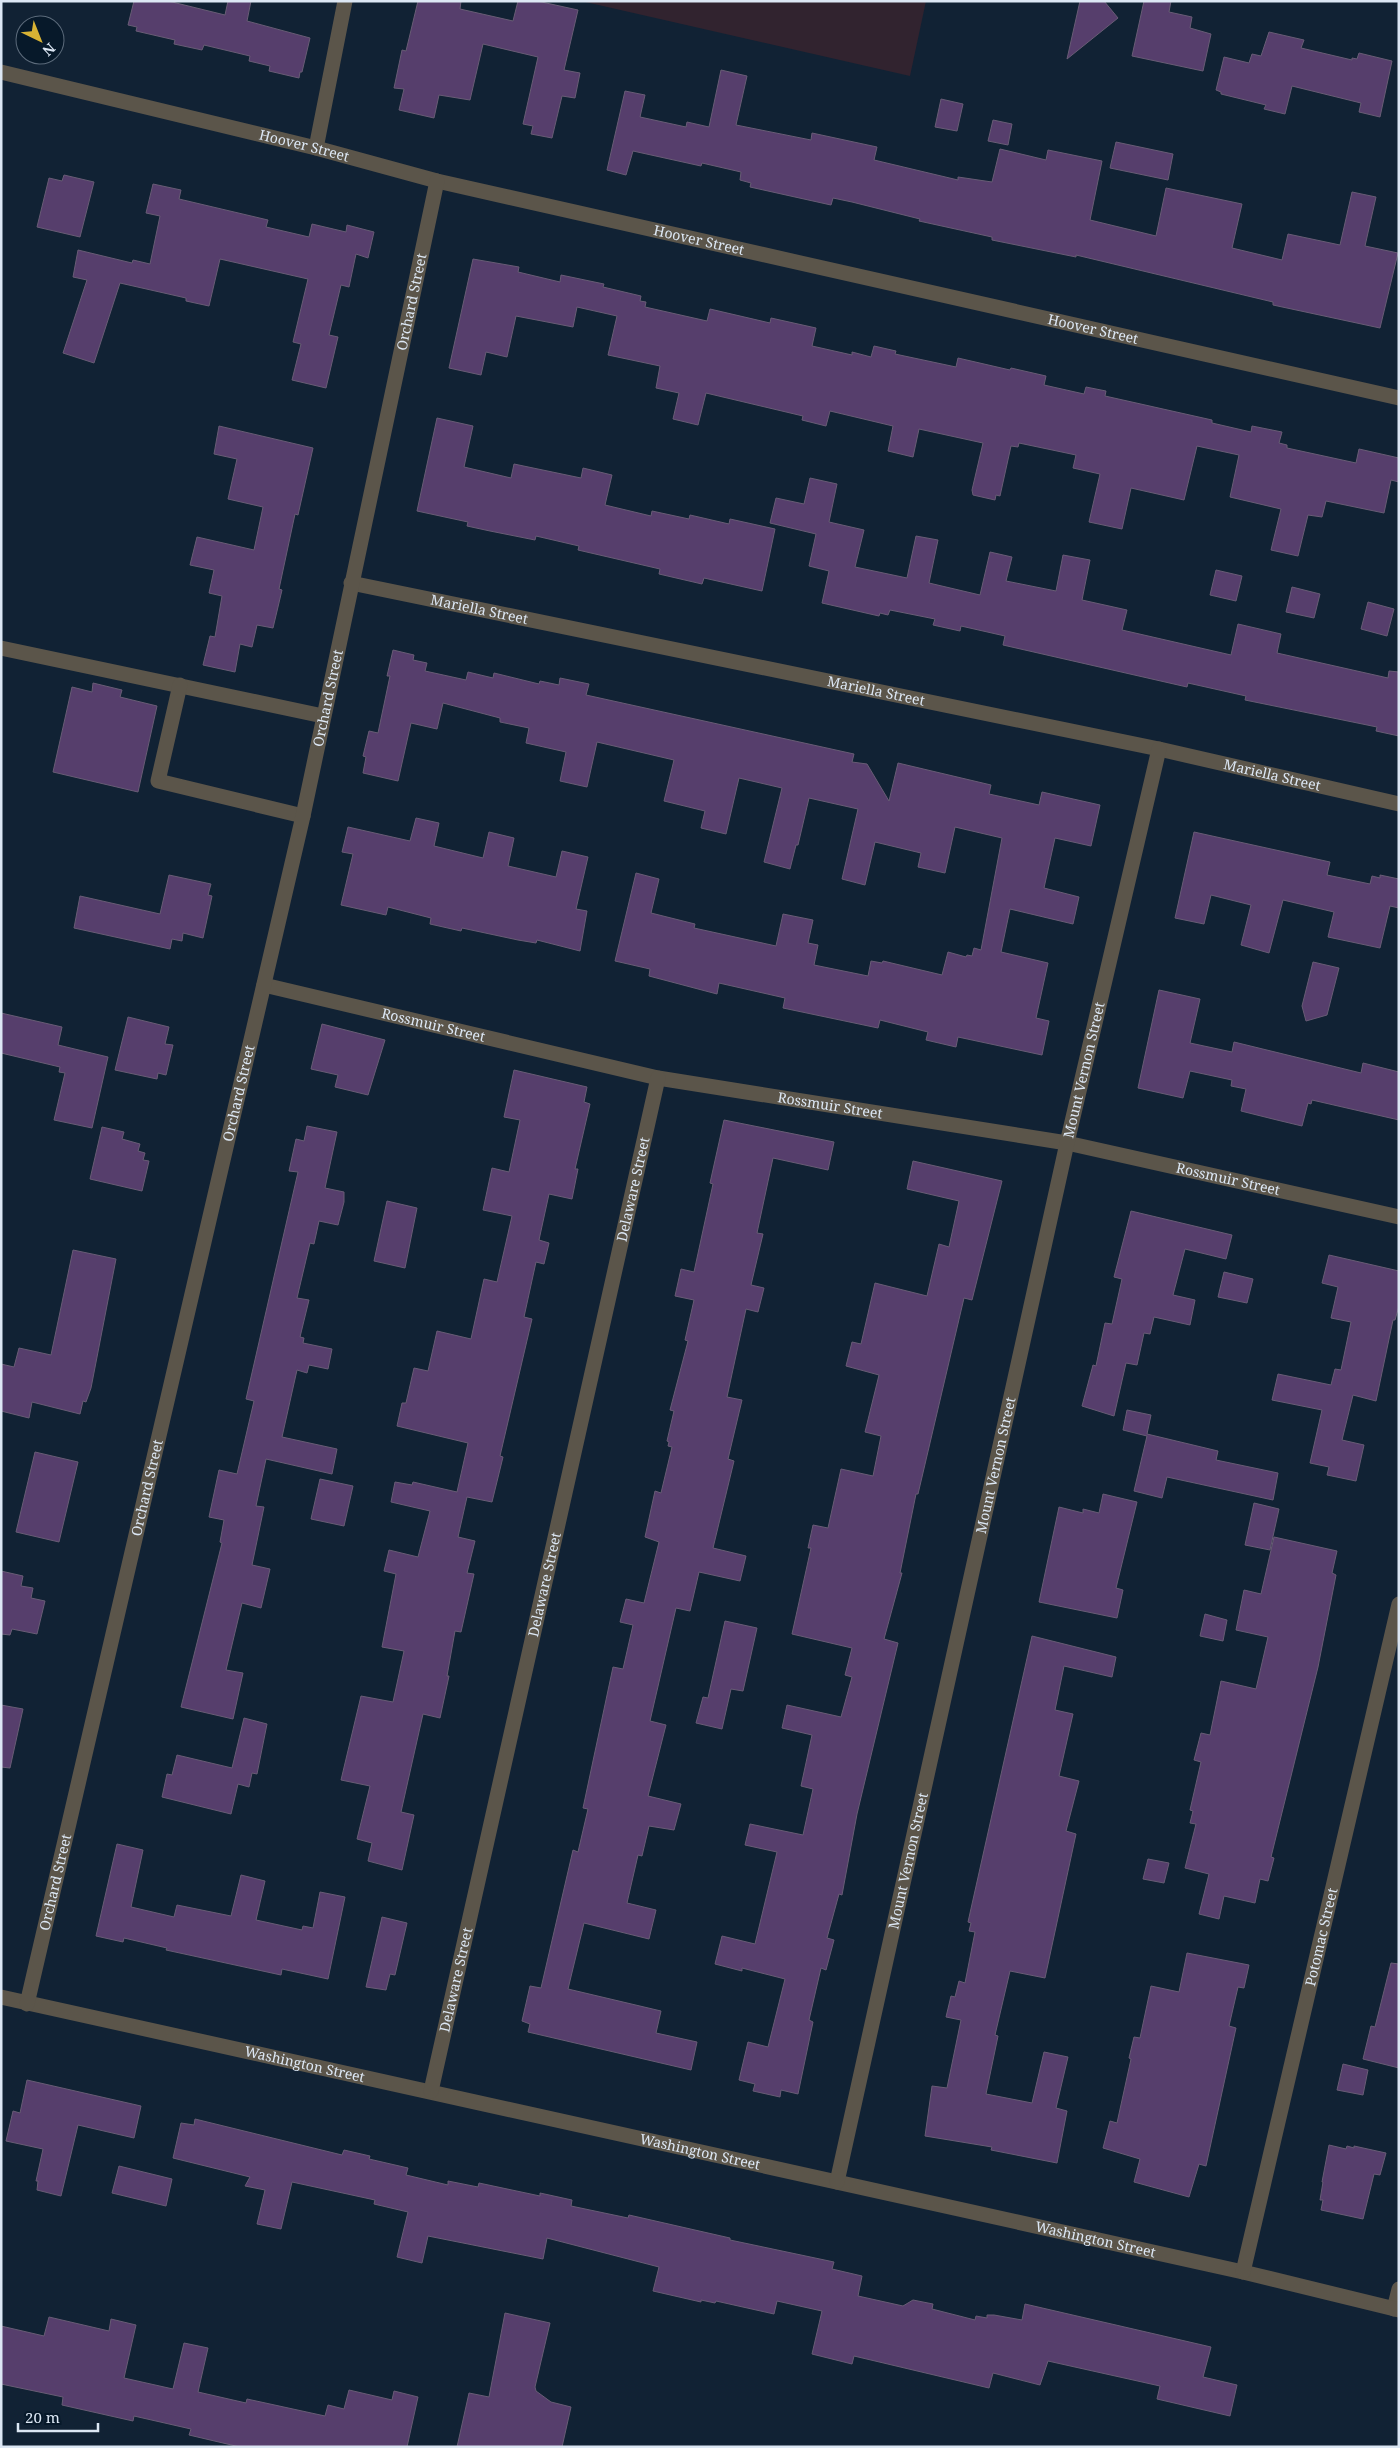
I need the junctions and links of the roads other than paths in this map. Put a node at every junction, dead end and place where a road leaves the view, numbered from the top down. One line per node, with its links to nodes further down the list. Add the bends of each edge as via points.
1 (345, 1): 3 (street)
2 (1, 72): 3 (street, Hoover Street)
3 (316, 148): 4 (street, Hoover Street)
4 (437, 180): 5 (street, Hoover Street); 6 (street, Orchard Street)
5 (1399, 398)
6 (352, 584): 9 (street, Orchard Street); 10 (street, Mariella Street)
7 (1, 648): 8 (street)
8 (180, 685): 9 (street); 12 (street, via 158,781)
9 (323, 716): 12 (street, Orchard Street)
10 (1159, 749): 11 (street, Mariella Street); 15 (street, Mount Vernon Street)
11 (1399, 804)
12 (303, 816): 13 (street, Orchard Street)
13 (264, 986): 14 (street, Rossmuir Street); 19 (street, Orchard Street)
14 (658, 1078): 15 (street, Rossmuir Street); 20 (street, Delaware Street)
15 (1067, 1143): 16 (street, Rossmuir Street); 21 (street, Mount Vernon Street)
16 (1399, 1216)
17 (1399, 1604): 22 (street, Potomac Street)
18 (1, 1998): 19 (street, Washington Street)
19 (27, 2004): 20 (street, Washington Street)
20 (431, 2091): 21 (street, Washington Street)
21 (836, 2182): 22 (street, Washington Street)
22 (1243, 2272): 24 (street, Washington Street)
23 (1399, 2289): 24 (street)
24 (1396, 2310)

